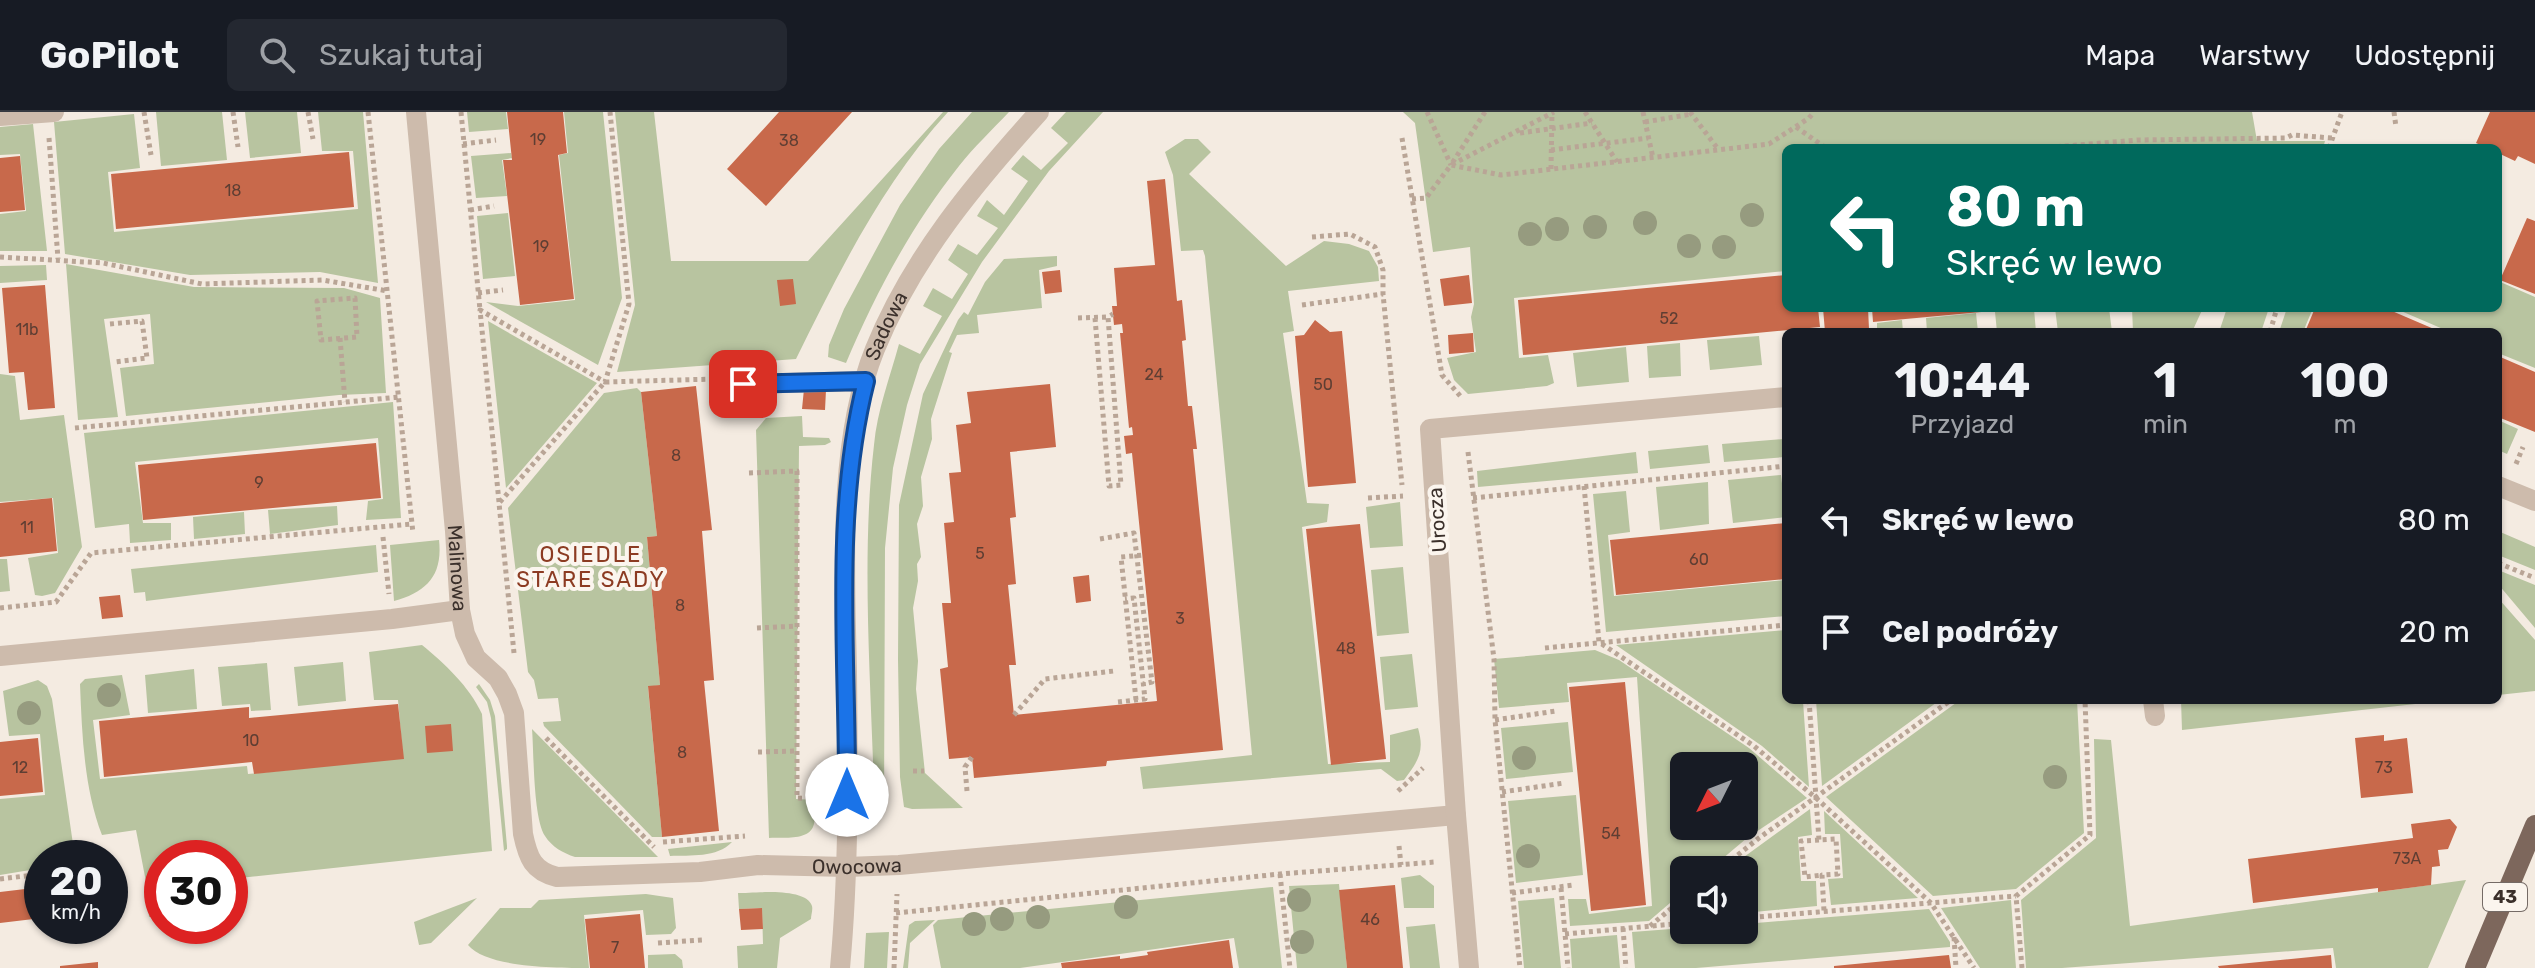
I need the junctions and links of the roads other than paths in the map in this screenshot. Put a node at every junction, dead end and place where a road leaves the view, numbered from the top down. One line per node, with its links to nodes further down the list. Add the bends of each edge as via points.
1 (54, 112): 4 (street)
2 (416, 112): 11 (street, Malinowa)
3 (1039, 112): 7 (street, Sadowa, via 937,236 889,319)
4 (47, 113): 5 (street)
5 (0, 116)
6 (735, 381): 7 (street)
7 (866, 381): 15 (street, Sadowa, via 847,498)
8 (1782, 397): 13 (street, Urocza, via 1430,429)
9 (2502, 488): 10 (street)
10 (2535, 501)
11 (460, 610): 12 (street, Malinowa); 15 (street, Owocowa, via 476,658 498,678 514,713 523,834 527,853 544,874 677,873 758,865)
12 (0, 656)
13 (1456, 815): 15 (street, Owocowa); 17 (street, Urocza)
14 (2535, 825): 18 (main road, 43)
15 (847, 867): 16 (street, Sadowa)
16 (840, 968)
17 (1469, 968)
18 (2475, 968)

